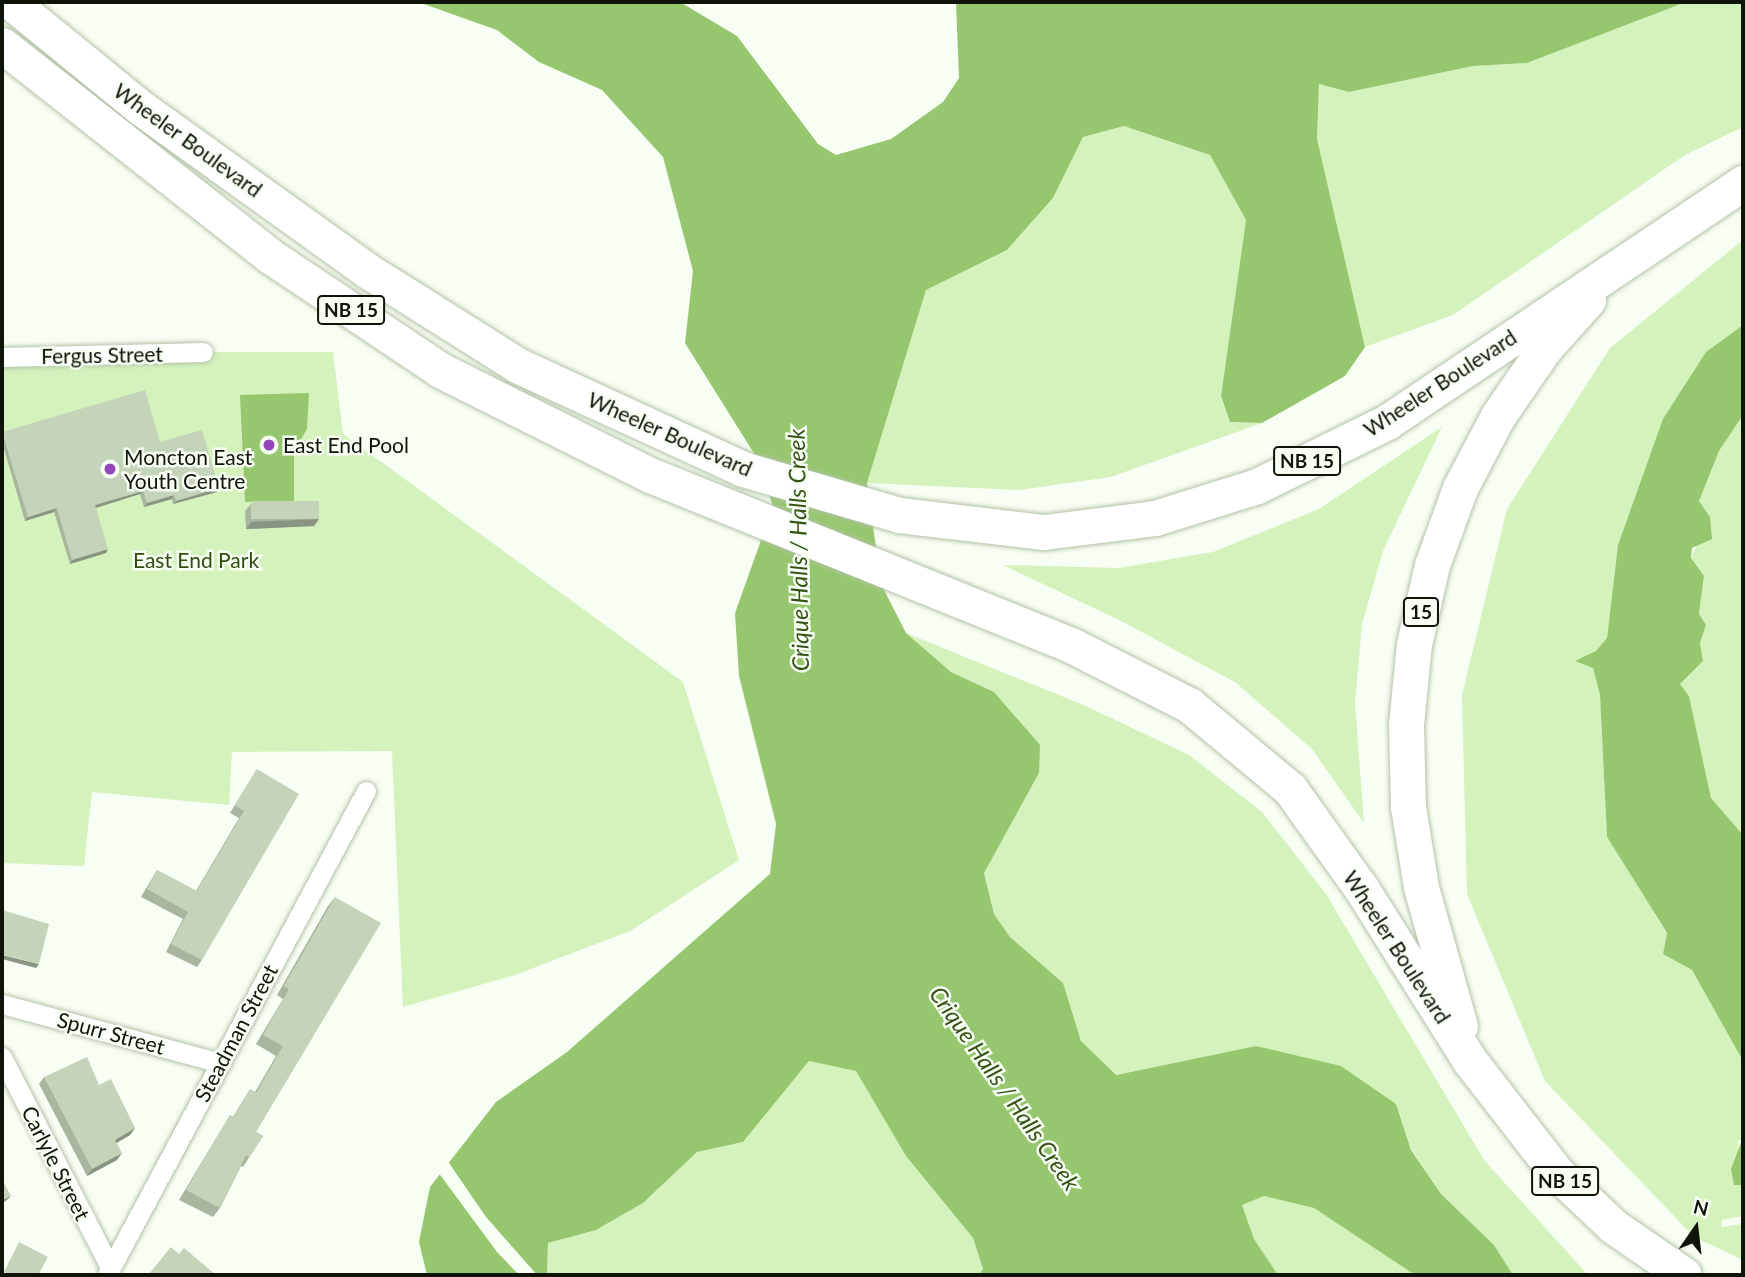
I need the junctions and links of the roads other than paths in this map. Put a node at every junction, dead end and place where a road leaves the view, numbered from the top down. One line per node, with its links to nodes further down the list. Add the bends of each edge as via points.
1 (11, 2): 4 (highway, Wheeler Boulevard / NB 15, via 141,108 368,271 519,366 743,469 899,515 1044,532 1155,518 1257,486 1387,422)
2 (2, 45): 10 (highway, Wheeler Boulevard / NB 15, via 270,256 440,370 650,475 1073,646 1189,705 1290,789 1361,888)
3 (1743, 183): 4 (highway, NB 15)
4 (1661, 235): 10 (highway, 15, via 1590,298 1545,349 1498,416 1460,488 1432,565 1414,644 1406,725 1408,807 1421,887)
5 (203, 352): 6 (street, Fergus Street)
6 (2, 357)
7 (366, 791): 11 (street, Steadman Street)
8 (2, 1004): 11 (street, Spurr Street)
9 (2, 1057): 12 (street, Carlyle Street)
10 (1470, 1061): 13 (highway, NB 15, via 1557,1173 1613,1226)
11 (221, 1063): 12 (street, Steadman Street)
12 (109, 1272)
13 (1685, 1275)

